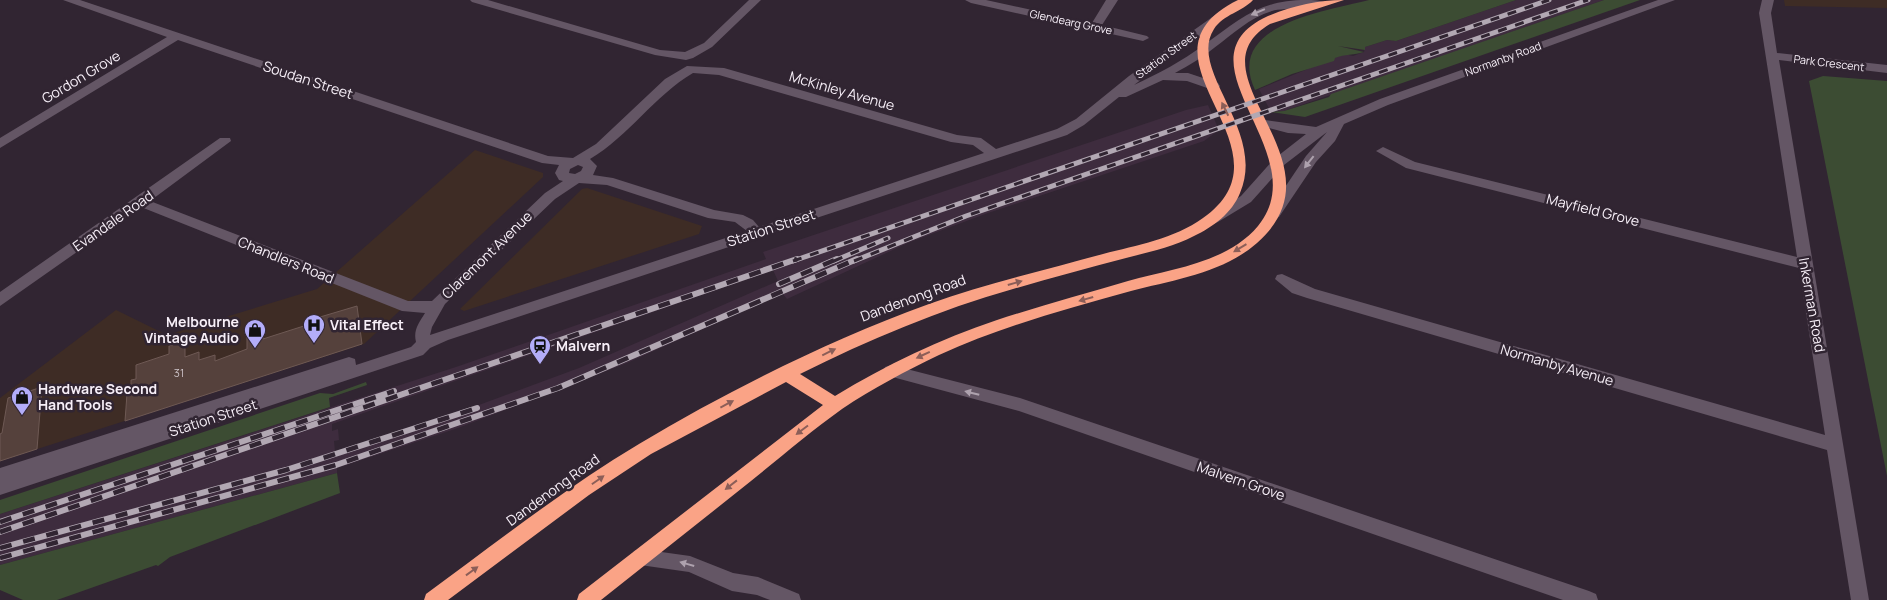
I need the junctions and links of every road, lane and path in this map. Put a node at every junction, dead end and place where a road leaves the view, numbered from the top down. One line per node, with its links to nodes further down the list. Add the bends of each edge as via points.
1 (69, 0): 13 (street, Soudan Street)
2 (476, 0): 18 (street)
3 (755, 0): 15 (street)
4 (971, 0): 12 (street, Glendearg Grove)
5 (1112, 0): 12 (street)
6 (1247, 0): 11 (highway)
7 (1338, 0): 10 (highway)
8 (1669, 0): 28 (street, Normanby Road, via 1384,102)
9 (1763, 3): 17 (street, Inkerman Road)
10 (1322, 4): 16 (street, Station Street, one-way to 16, via 1287,3 1259,11); 27 (highway, via 1263,23 1241,44 1236,57 1238,73)
11 (1222, 14): 16 (highway, via 1205,35); 26 (street, Station Street)
12 (1095, 27): 14 (street, Glendearg Grove)
13 (177, 36): 32 (street, Gordon Grove); 36 (street, Soudan Street)
14 (1143, 38)
15 (708, 44): 18 (street); 19 (street)
16 (1202, 52): 23 (street, Station Street); 25 (highway, Dandenong Road)
17 (1772, 56): 21 (street, Park Crescent); 51 (street, Inkerman Road)
18 (683, 60): 19 (street, McKinley Avenue); 20 (street, McKinley Avenue, via 683,69); 24 (street)
19 (702, 60): 20 (street, via 700,66); 22 (street, McKinley Avenue)
20 (691, 69): 22 (street, McKinley Avenue); 24 (street)
21 (1887, 69)
22 (720, 71): 30 (street, McKinley Avenue)
23 (1160, 76): 25 (street, via 1188,77); 26 (street, Station Street)
24 (669, 82): 33 (street)
25 (1214, 86): 48 (highway, Dandenong Road, one-way to 25, via 1233,195 1241,168 1239,144)
26 (1112, 98): 35 (street, Station Street, via 1062,132)
27 (1262, 122): 29 (street, via 1288,129); 39 (highway)
28 (1338, 123): 29 (street, Normanby Road); 46 (street, one-way to 46)
29 (1316, 131): 39 (street, Normanby Road)
30 (956, 139): 35 (street, McKinley Avenue, via 976,141); 37 (street, McKinley Avenue)
31 (225, 141): 45 (street, Evandale Road)
32 (0, 144)
33 (601, 147): 38 (street); 40 (street)
34 (1383, 151): 51 (street, Mayfield Grove, via 1411,165)
35 (993, 154): 37 (street, Station Street)
36 (547, 160): 38 (street, Soudan Street); 41 (street, Soudan Street)
37 (977, 160): 49 (street, Station Street)
38 (576, 161): 40 (street, via 585,162); 41 (street, via 565,166)
39 (1279, 162): 46 (highway, via 1282,186); 48 (street, Normanby Road, via 1246,199)
40 (590, 167): 42 (street, via 587,174); 43 (street)
41 (562, 174): 42 (street, via 567,179); 44 (street, Claremont Avenue)
42 (578, 179): 43 (street); 44 (street, Claremont Avenue)
43 (608, 181): 47 (street)
44 (550, 196): 54 (street, Claremont Avenue)
45 (140, 202): 53 (street, Evandale Road); 54 (street, Chandlers Road, via 407,308)
46 (1274, 214): 57 (highway, one-way to 57, via 1255,238 1217,260 1001,325)
47 (713, 215): 49 (street, via 746,221); 50 (street, via 732,230)
48 (1206, 223): 58 (highway, Dandenong Road, one-way to 48, via 840,347 935,308 1167,242)
49 (756, 233): 50 (street, Station Street)
50 (736, 239): 55 (street, Station Street)
51 (1805, 264): 60 (street, Inkerman Road)
52 (1282, 280): 60 (street, Normanby Avenue, via 1297,290)
53 (0, 300)
54 (432, 313): 55 (street); 56 (street, via 422,335)
55 (443, 336): 56 (street, Station Street)
56 (424, 344): 61 (street, Station Street, via 417,351)
57 (890, 371): 59 (highway); 68 (street, Malvern Grove, one-way to 57, via 1020,405)
58 (786, 374): 59 (highway); 65 (highway, Dandenong Road, one-way to 58, via 614,469 677,431)
59 (835, 405): 64 (highway, one-way to 64)
60 (1835, 445): 69 (street, Inkerman Road)
61 (103, 447): 62 (street, Station Street); 63 (street, Station Street)
62 (0, 475)
63 (0, 487)
64 (640, 557): 66 (highway); 67 (street, one-way to 64, via 758,586 732,582 690,564)
65 (433, 600)
66 (586, 600)
67 (792, 600)
68 (1589, 600)
69 (1860, 600)

